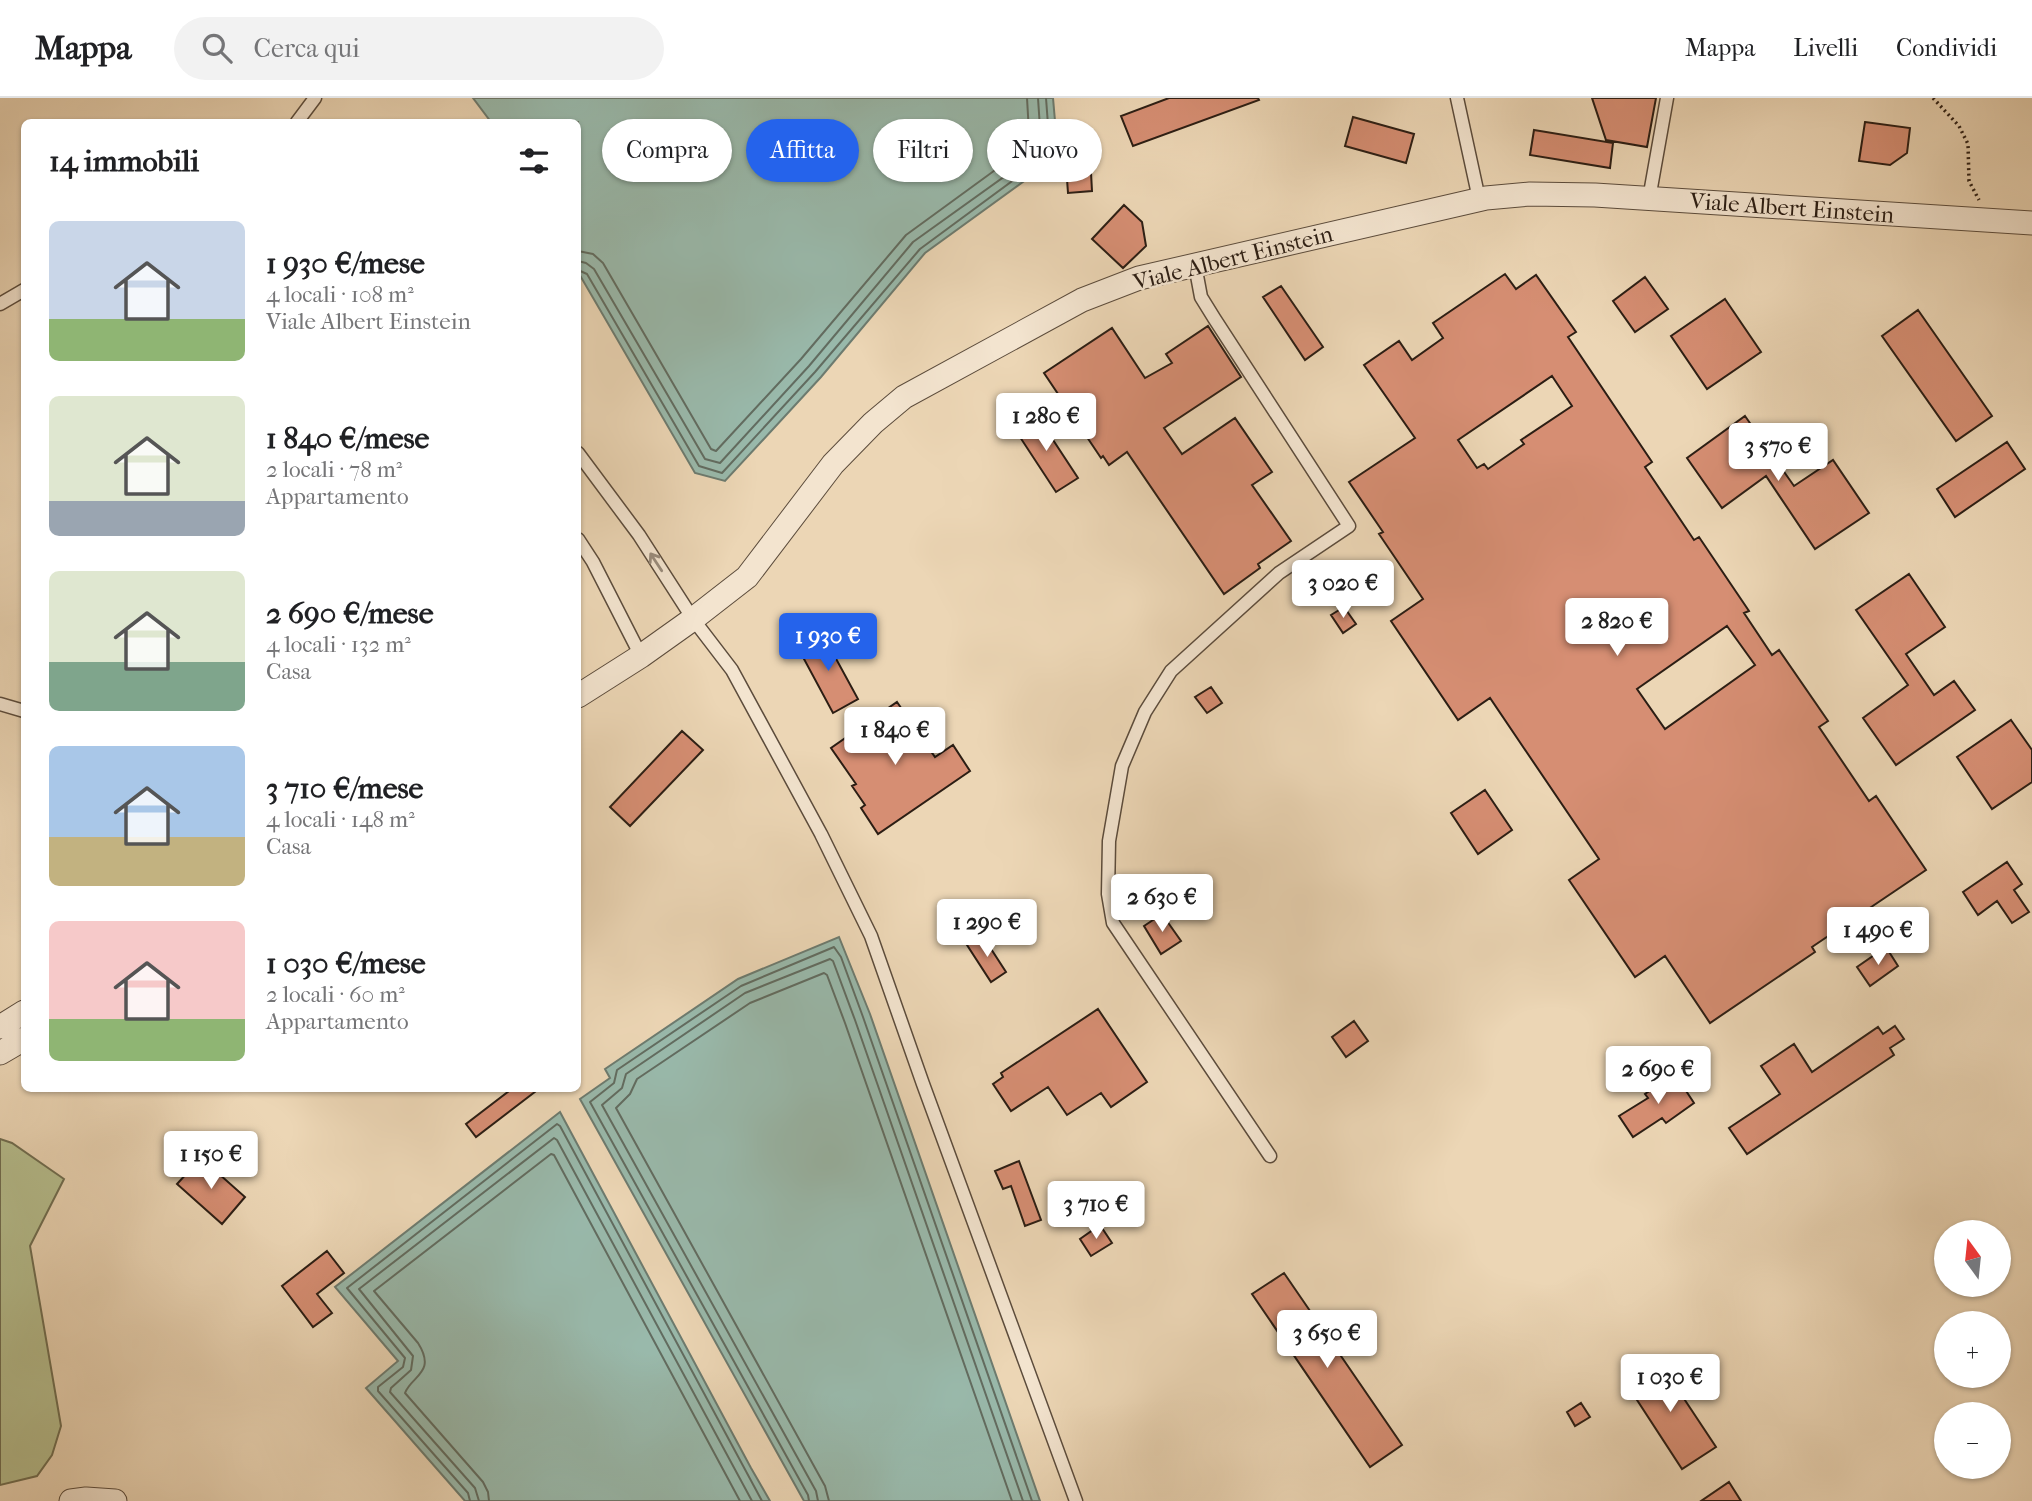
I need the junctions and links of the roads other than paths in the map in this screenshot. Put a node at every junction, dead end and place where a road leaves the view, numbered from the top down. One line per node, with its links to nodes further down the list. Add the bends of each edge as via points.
1 (316, 98): 4 (lane)
2 (1457, 98): 5 (lane)
3 (1667, 98): 6 (lane)
4 (299, 119)
5 (1479, 199): 6 (street, Viale Albert Einstein, via 1530,194); 8 (street, Viale Albert Einstein)
6 (1649, 199): 7 (street, Viale Albert Einstein)
7 (2032, 223)
8 (1195, 265): 13 (street, Viale Albert Einstein, via 1139,278 1082,300 904,397 833,464 747,577); 22 (lane, via 1201,297 1349,526 1279,573 1171,671 1145,712 1122,766 1109,841 1108,894 1113,923)
9 (21, 292): 10 (lane)
10 (0, 304)
11 (581, 457): 13 (lane, one-way to 11)
12 (581, 544): 14 (lane)
13 (693, 619): 14 (street, Viale Albert Einstein); 25 (lane, via 732,670 871,936)
14 (641, 656): 15 (street, Viale Albert Einstein)
15 (581, 694)
16 (0, 704): 17 (lane)
17 (21, 710)
18 (21, 1014): 19 (street)
19 (0, 1027)
20 (21, 1041): 21 (street)
21 (1, 1053)
22 (1270, 1156)
23 (71, 1501): 24 (street)
24 (115, 1501)
25 (1076, 1501)

